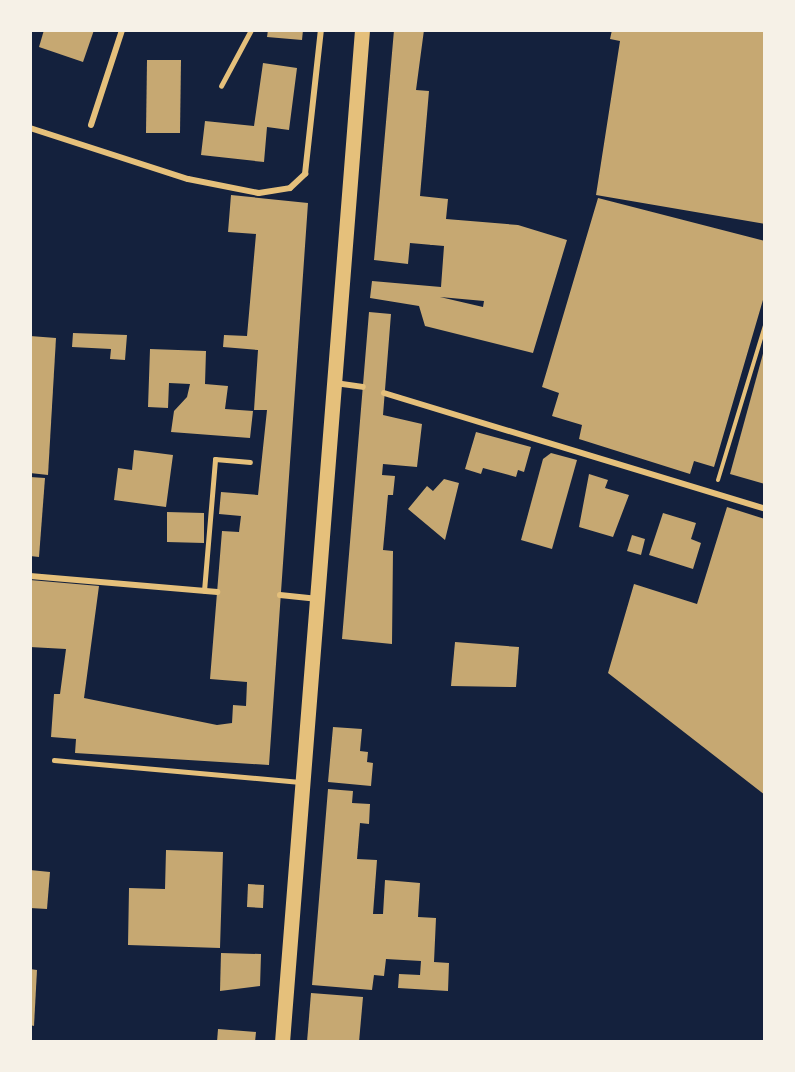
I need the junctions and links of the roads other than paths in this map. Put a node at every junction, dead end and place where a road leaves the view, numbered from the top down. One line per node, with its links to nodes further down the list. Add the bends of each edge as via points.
1 (122, 30): 6 (street)
2 (250, 30): 5 (lane)
3 (321, 30): 7 (street, via 305,174 290,188 259,193 188,179)
4 (362, 30): 8 (main road)
5 (221, 86)
6 (92, 125)
7 (30, 128)
8 (335, 383): 9 (street); 17 (main road)
9 (363, 387)
10 (384, 393): 12 (street)
11 (250, 462): 14 (lane, via 216,459)
12 (765, 509)
13 (30, 576): 14 (street)
14 (204, 591): 15 (street)
15 (217, 592)
16 (280, 596): 17 (street)
17 (316, 599): 19 (main road)
18 (54, 760): 19 (lane)
19 (300, 782): 20 (main road)
20 (282, 1042)

